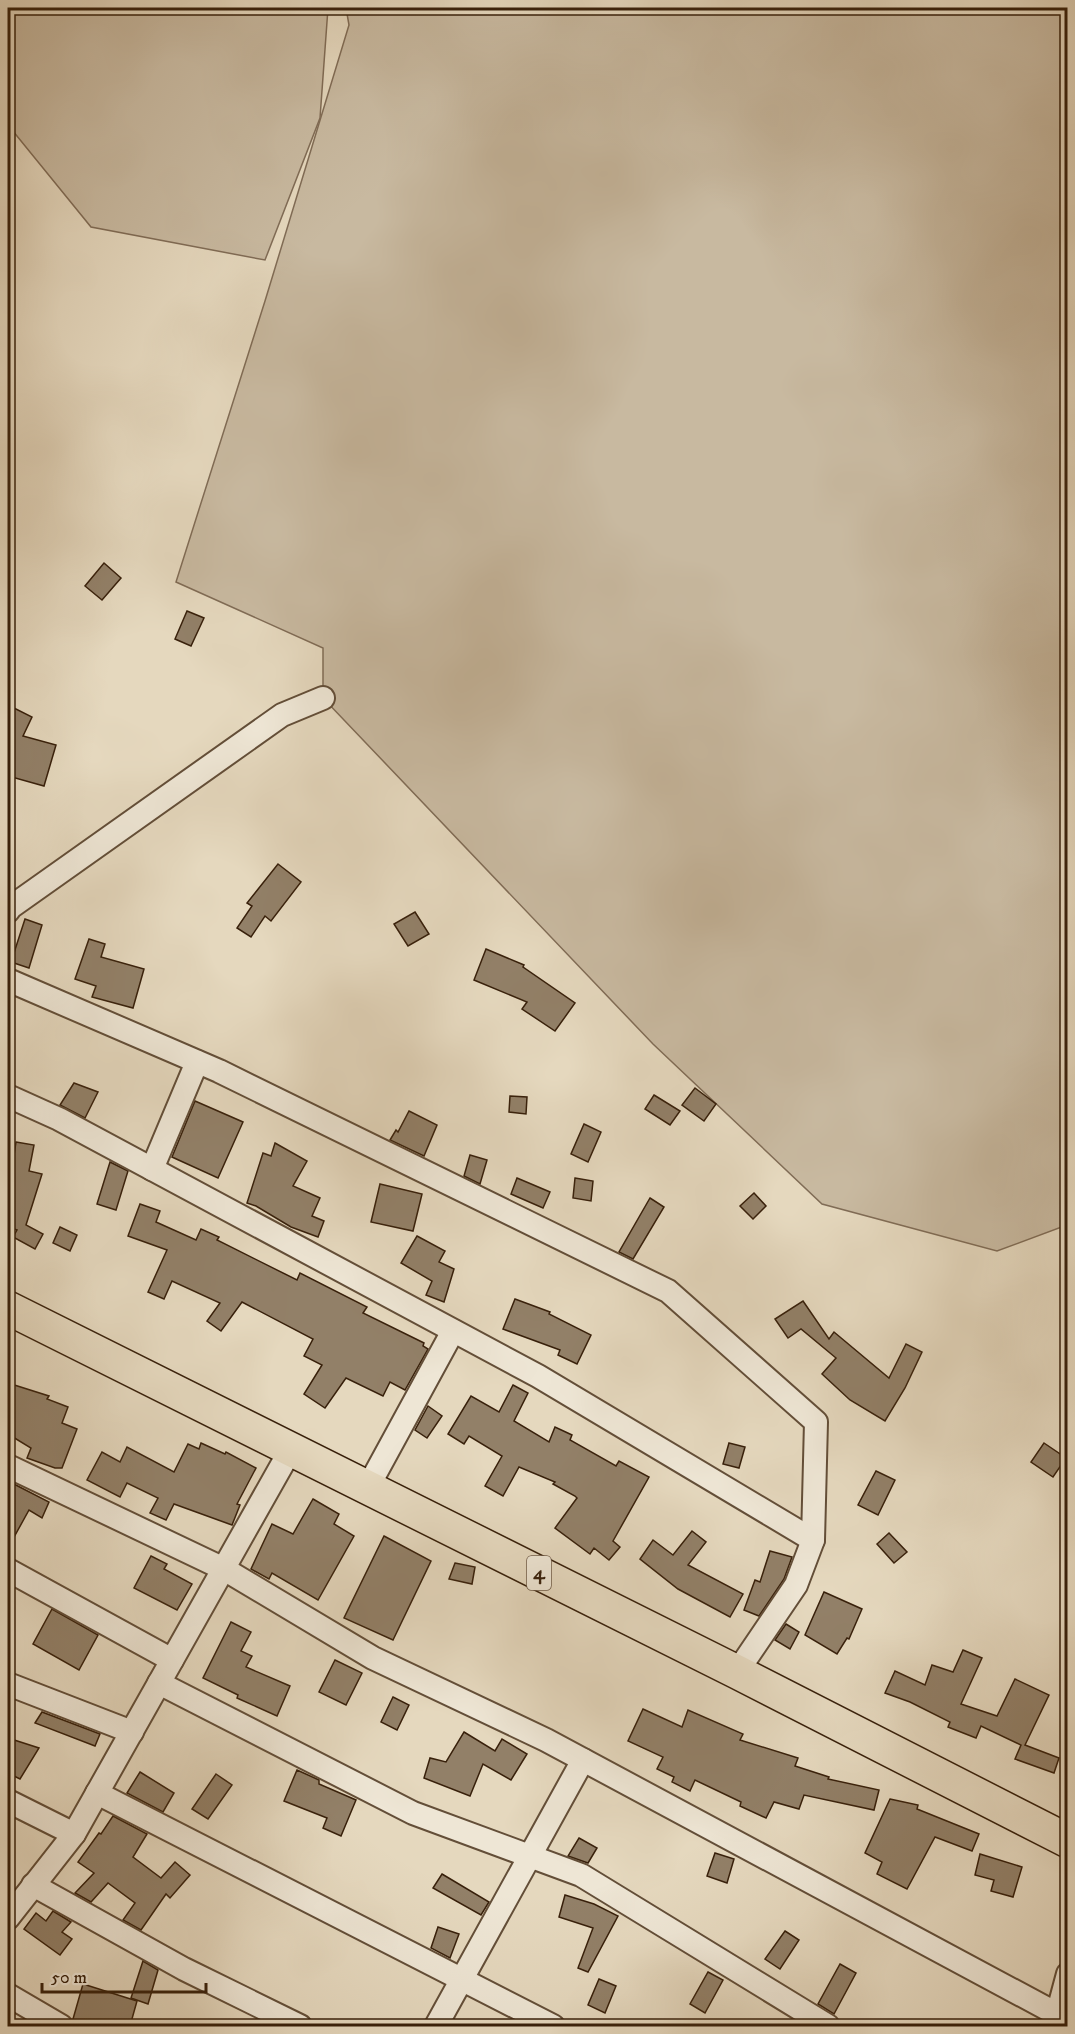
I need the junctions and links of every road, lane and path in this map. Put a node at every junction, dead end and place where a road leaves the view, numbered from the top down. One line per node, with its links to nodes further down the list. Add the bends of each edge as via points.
1 (323, 698): 2 (street, via 282,715)
2 (9, 908)
3 (8, 980): 4 (street)
4 (197, 1062): 6 (street); 12 (street, via 668,1291 816,1422)
5 (8, 1096): 6 (street)
6 (152, 1169): 8 (street)
7 (8, 1308): 9 (highway, 4)
8 (453, 1331): 11 (street); 12 (street, via 538,1376)
9 (291, 1449): 11 (highway, 4); 13 (street)
10 (8, 1466): 13 (street)
11 (368, 1487): 16 (highway, 4)
12 (813, 1540): 16 (street, via 796,1585)
13 (224, 1569): 15 (street); 20 (street, via 373,1658)
14 (8, 1570): 15 (street)
15 (172, 1660): 17 (street)
16 (737, 1672): 24 (highway, 4)
17 (159, 1683): 19 (street); 25 (street, via 413,1813)
18 (8, 1684): 19 (street)
19 (132, 1732): 21 (street)
20 (583, 1760): 25 (street); 30 (street)
21 (97, 1794): 23 (street); 34 (street)
22 (8, 1801): 23 (street)
23 (74, 1834): 26 (street)
24 (1068, 1841)
25 (528, 1856): 33 (street); 35 (street, via 581,1875)
26 (33, 1885): 27 (street); 32 (street)
27 (8, 1918)
28 (1068, 1974): 30 (street)
29 (8, 1995): 31 (street)
30 (1060, 2020)
31 (62, 2026)
32 (300, 2026)
33 (436, 2026)
34 (553, 2026)
35 (828, 2026)

